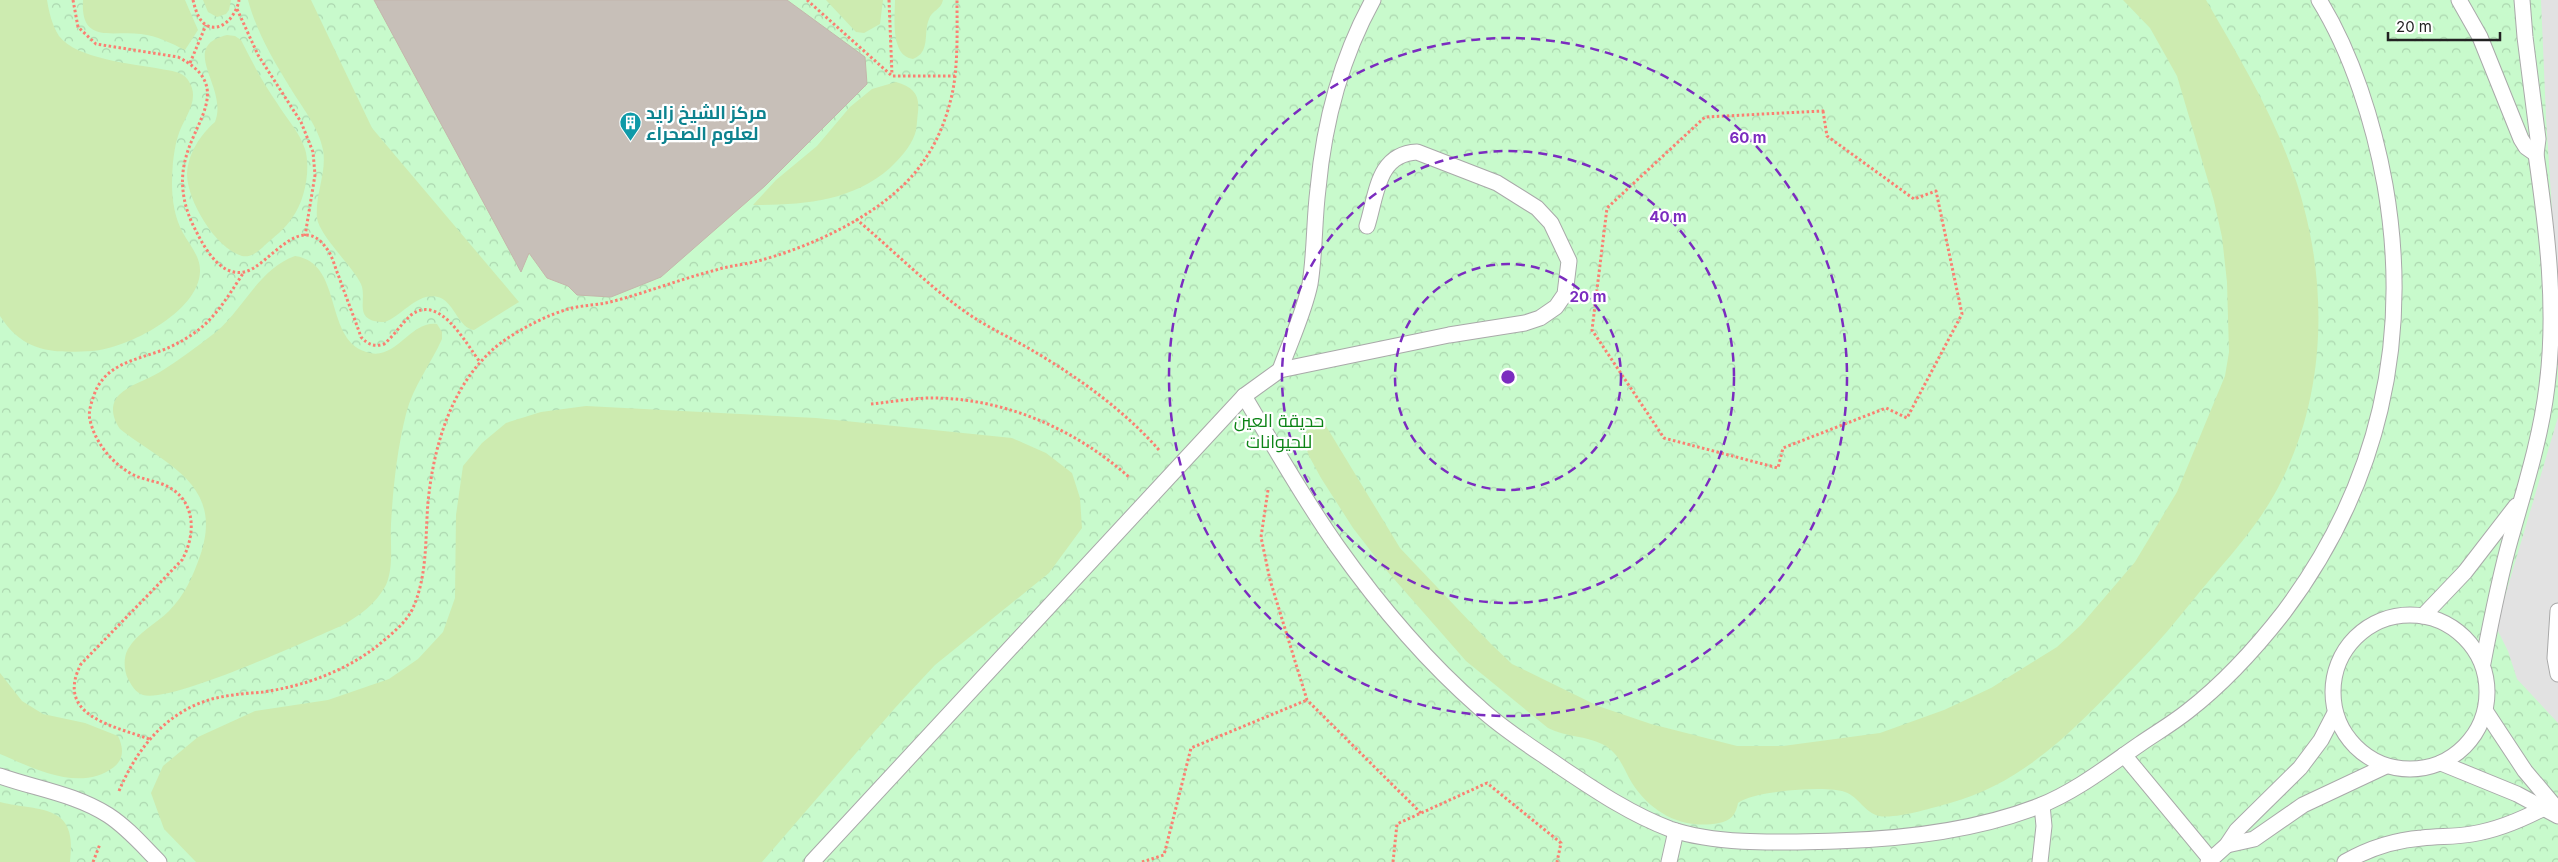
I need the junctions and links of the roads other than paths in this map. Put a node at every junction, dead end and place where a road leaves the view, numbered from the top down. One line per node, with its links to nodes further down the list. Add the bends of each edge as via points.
1 (1372, 0): 7 (lane, via 1345,60 1330,110 1318,186 1310,283)
2 (2319, 0): 16 (lane, via 2344,49 2365,103 2380,158 2390,215 2393,321 2388,370 2378,418 2365,465 2347,510 2299,592 2230,674 2190,710)
3 (2459, 0): 5 (lane, via 2480,37 2521,139)
4 (2522, 0): 5 (lane, via 2538,139)
5 (2536, 154): 9 (lane, via 2549,254 2550,339 2548,385)
6 (1367, 226): 7 (lane, via 1386,166 1399,155 1417,152 1497,183 1537,208 1551,223 1569,261 1565,294 1556,307 1525,323 1449,335)
7 (1280, 370): 8 (lane)
8 (1244, 396): 23 (lane, via 1336,545 1437,668 1469,699 1521,740 1607,798); 27 (lane)
9 (2523, 496): 11 (lane, via 2465,572); 12 (lane, via 2500,578)
10 (2558, 610): 13 (lane, via 2555,658)
11 (2424, 616): 12 (lane, via 2442,621 2459,632); 15 (lane, via 2401,615 2379,620 2360,632 2336,669 2332,691)
12 (2483, 663): 14 (lane, via 2488,687)
13 (2558, 674)
14 (2486, 712): 17 (lane, via 2476,733 2461,752); 21 (lane)
15 (2335, 713): 18 (lane, via 2353,746); 24 (lane, via 2321,740 2300,768 2237,830)
16 (2124, 755): 20 (lane, via 2088,780); 25 (lane)
17 (2441, 763): 18 (lane, via 2423,769 2404,770); 21 (lane)
18 (2386, 766): 24 (lane, via 2303,805 2254,838)
19 (0, 776): 26 (lane, via 66,795 110,816)
20 (2042, 805): 23 (lane, via 1932,834 1875,840 1761,842); 29 (lane, via 2044,826)
21 (2551, 809): 22 (lane); 30 (lane, via 2472,834 2402,841)
22 (2558, 816)
23 (1676, 831): 28 (lane)
24 (2227, 845): 25 (lane)
25 (2209, 861)
26 (159, 862)
27 (812, 862)
28 (1669, 862)
29 (2040, 862)
30 (2345, 862)

